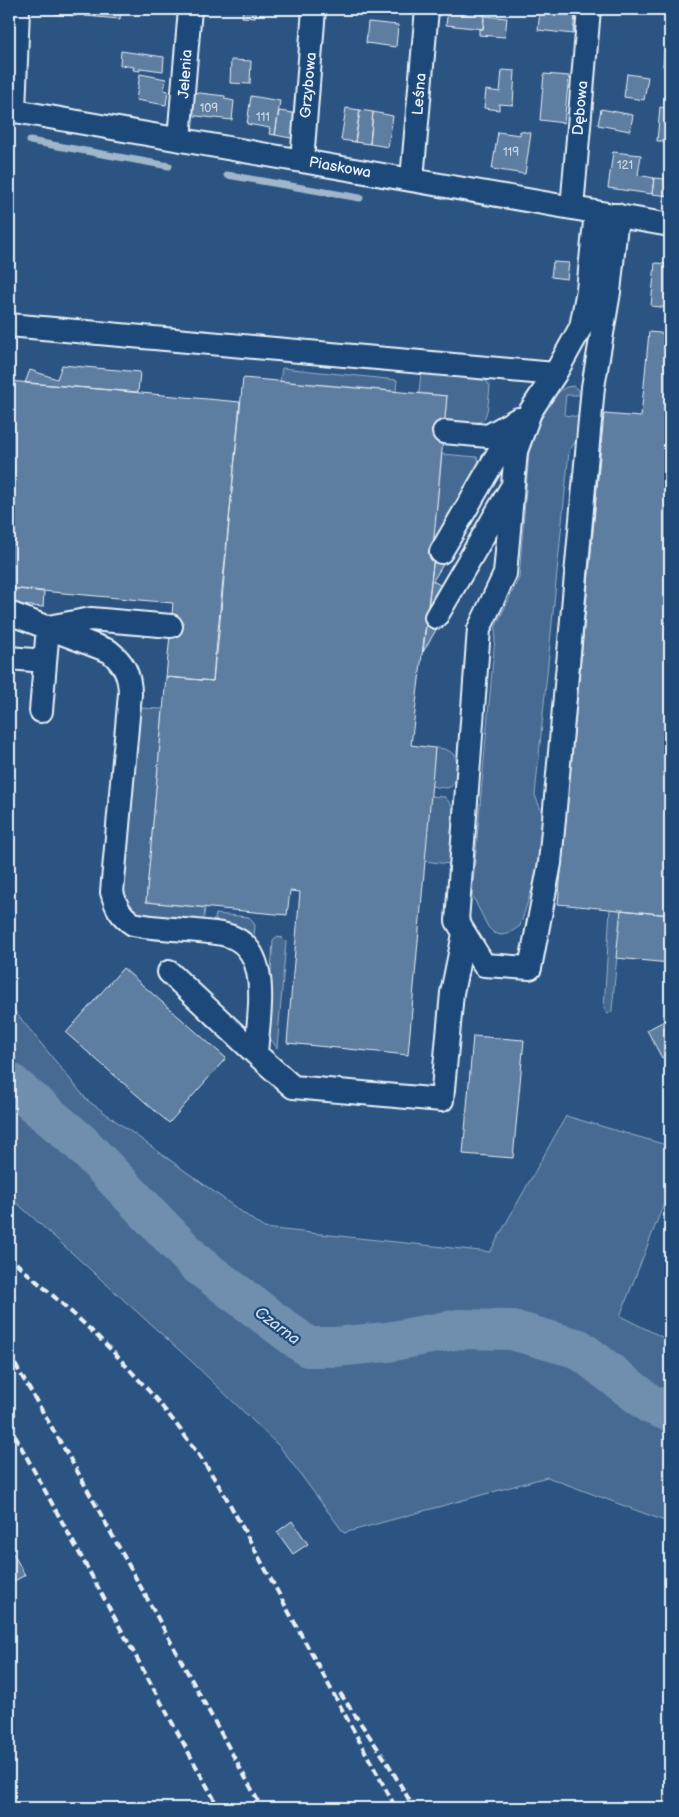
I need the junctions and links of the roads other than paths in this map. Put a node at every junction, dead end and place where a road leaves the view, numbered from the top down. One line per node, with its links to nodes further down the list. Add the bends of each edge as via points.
1 (18, 9): 6 (street)
2 (190, 9): 7 (street, Jelenia)
3 (314, 9): 8 (street, Grzybowa)
4 (427, 9): 9 (street, Leśna)
5 (589, 9): 10 (street, Dębowa)
6 (12, 111): 7 (street, Piaskowa)
7 (179, 139): 8 (street, Piaskowa)
8 (302, 161): 9 (street, Piaskowa)
9 (412, 179): 10 (street, Piaskowa)
10 (572, 208): 11 (street, Piaskowa)
11 (607, 213): 12 (street, Piaskowa); 14 (street, via 581,327); 28 (street, via 609,292 593,387 550,863 530,968 484,965)
12 (670, 225)
13 (9, 324): 14 (street)
14 (556, 374): 15 (street)
15 (530, 412): 16 (street, via 488,436); 17 (street); 19 (street, via 500,450)
16 (444, 432)
17 (516, 456): 18 (street); 20 (street)
18 (512, 486): 22 (street); 28 (street, via 505,574 479,629 456,921)
19 (441, 552)
20 (439, 585)
21 (9, 613): 24 (street)
22 (436, 617)
23 (171, 626): 24 (street, via 91,619)
24 (48, 628): 26 (street); 30 (street, via 109,651 126,669 130,681 112,892 116,908 133,924 222,934 239,940 252,952 260,986)
25 (9, 658): 26 (street)
26 (45, 661): 27 (street)
27 (40, 711)
28 (464, 934): 30 (street, via 452,993 442,1100 293,1086)
29 (169, 972): 30 (street)
30 (256, 1054)

